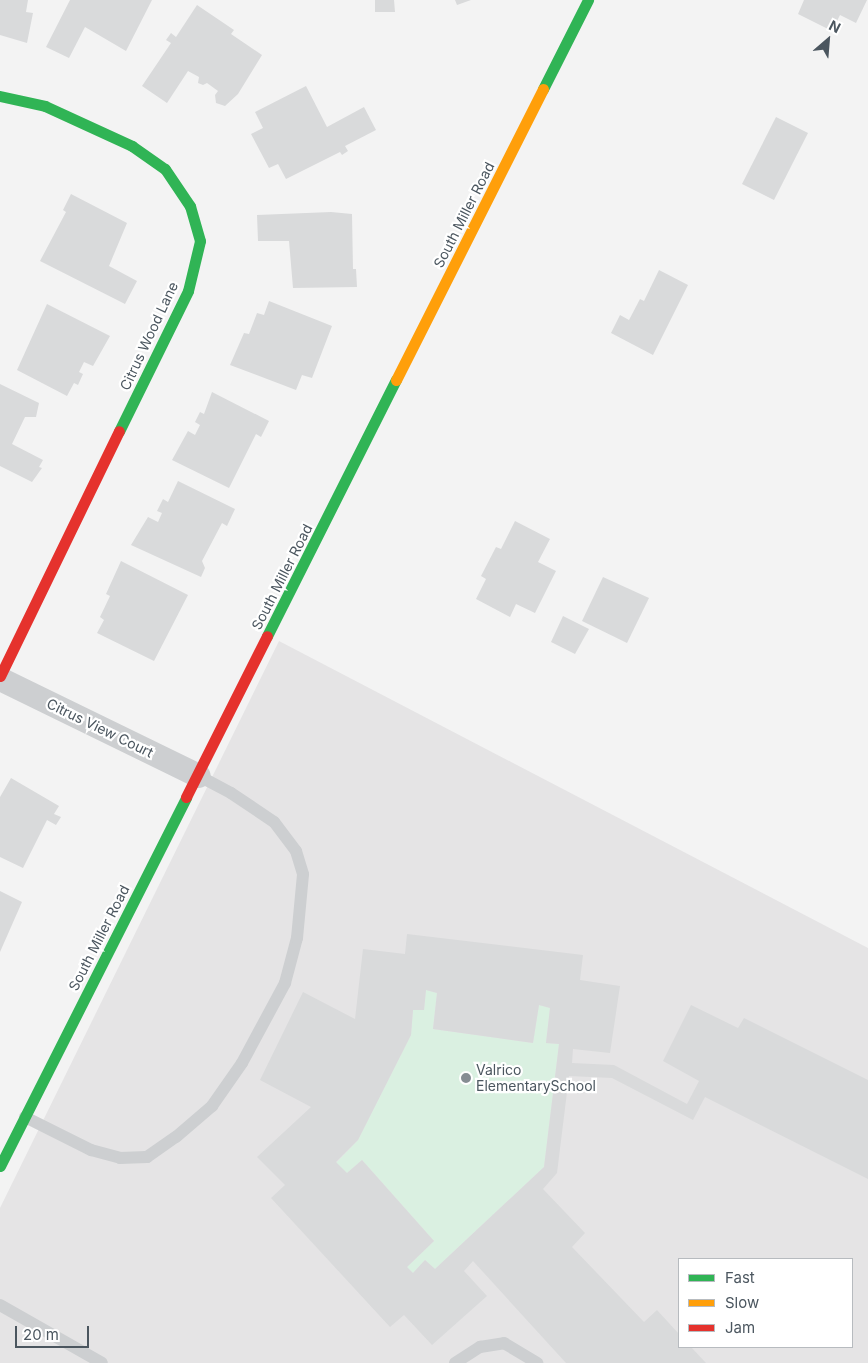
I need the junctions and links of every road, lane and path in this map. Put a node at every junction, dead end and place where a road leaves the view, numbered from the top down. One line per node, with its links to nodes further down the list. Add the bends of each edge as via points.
1 (588, 0): 4 (street, South Miller Road)
2 (0, 96): 3 (street, Citrus Wood Lane, via 45,106 132,146 165,169 190,206 200,241 188,291)
3 (0, 677): 4 (street, Citrus View Court)
4 (199, 776): 5 (street, South Miller Road); 5 (lane, via 274,822 296,851 302,883 297,938 285,983 242,1063 212,1106 147,1157 120,1158 91,1150)
5 (25, 1117): 6 (street, South Miller Road)
6 (0, 1166)
7 (0, 1305): 8 (lane)
8 (102, 1363)
9 (455, 1363): 10 (lane, via 480,1347 504,1343)
10 (538, 1363)

